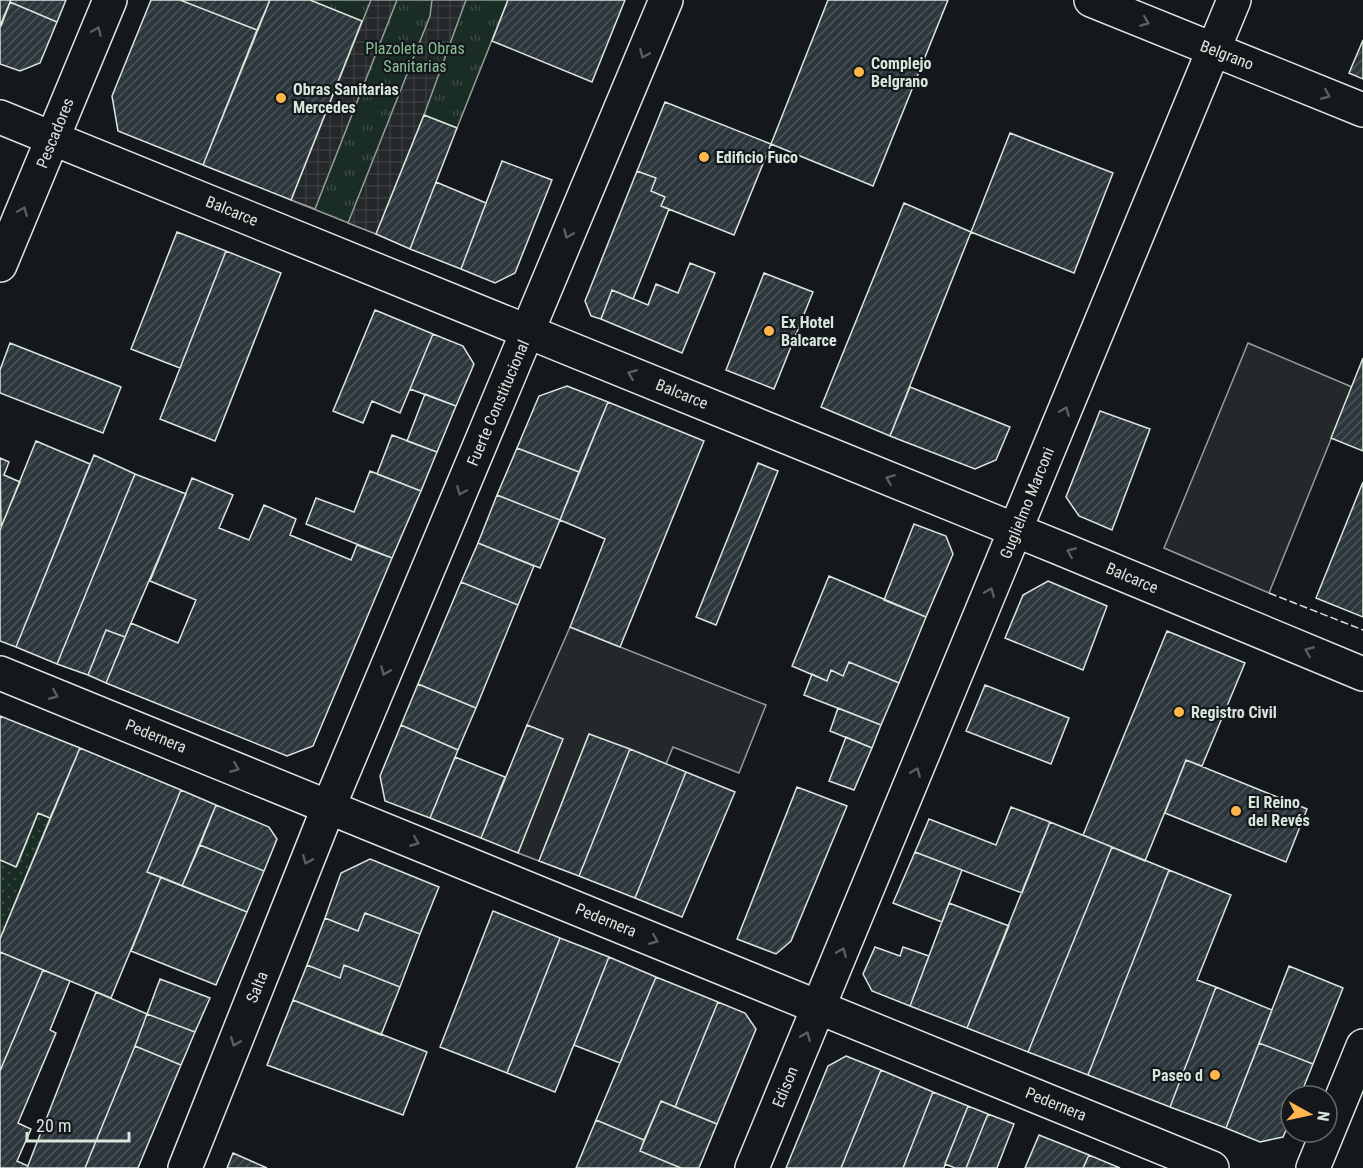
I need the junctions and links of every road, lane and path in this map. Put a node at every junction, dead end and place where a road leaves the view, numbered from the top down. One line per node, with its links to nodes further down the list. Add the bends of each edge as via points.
1 (110, 0): 8 (street, Pescadores, one-way to 1)
2 (666, 0): 10 (street, Fuerte Constitucional, one-way to 10)
3 (1091, 0): 5 (street, Belgrano, one-way to 5)
4 (1234, 0): 5 (street, Guglielmo Marconi)
5 (1214, 51): 6 (street, Belgrano, one-way to 6); 11 (street, Guglielmo Marconi, one-way to 5)
6 (1363, 110)
7 (0, 117): 8 (street, Balcarce)
8 (52, 138): 9 (street, Pescadores, one-way to 8); 10 (street, Balcarce)
9 (0, 265)
10 (528, 331): 11 (street, Balcarce, one-way to 10); 14 (street, Fuerte Constitucional, one-way to 14)
11 (1016, 530): 13 (street, Balcarce, one-way to 11); 15 (street, Guglielmo Marconi, one-way to 11)
12 (0, 673): 14 (street, Pedernera, one-way to 14)
13 (1363, 674)
14 (329, 806): 15 (street, Pedernera, one-way to 15); 17 (street, Salta, one-way to 17)
15 (819, 1006): 18 (street, Edison, one-way to 15); 19 (street, Pedernera)
16 (1363, 1046): 20 (street)
17 (184, 1168)
18 (752, 1168)
19 (1212, 1168)
20 (1313, 1168)

